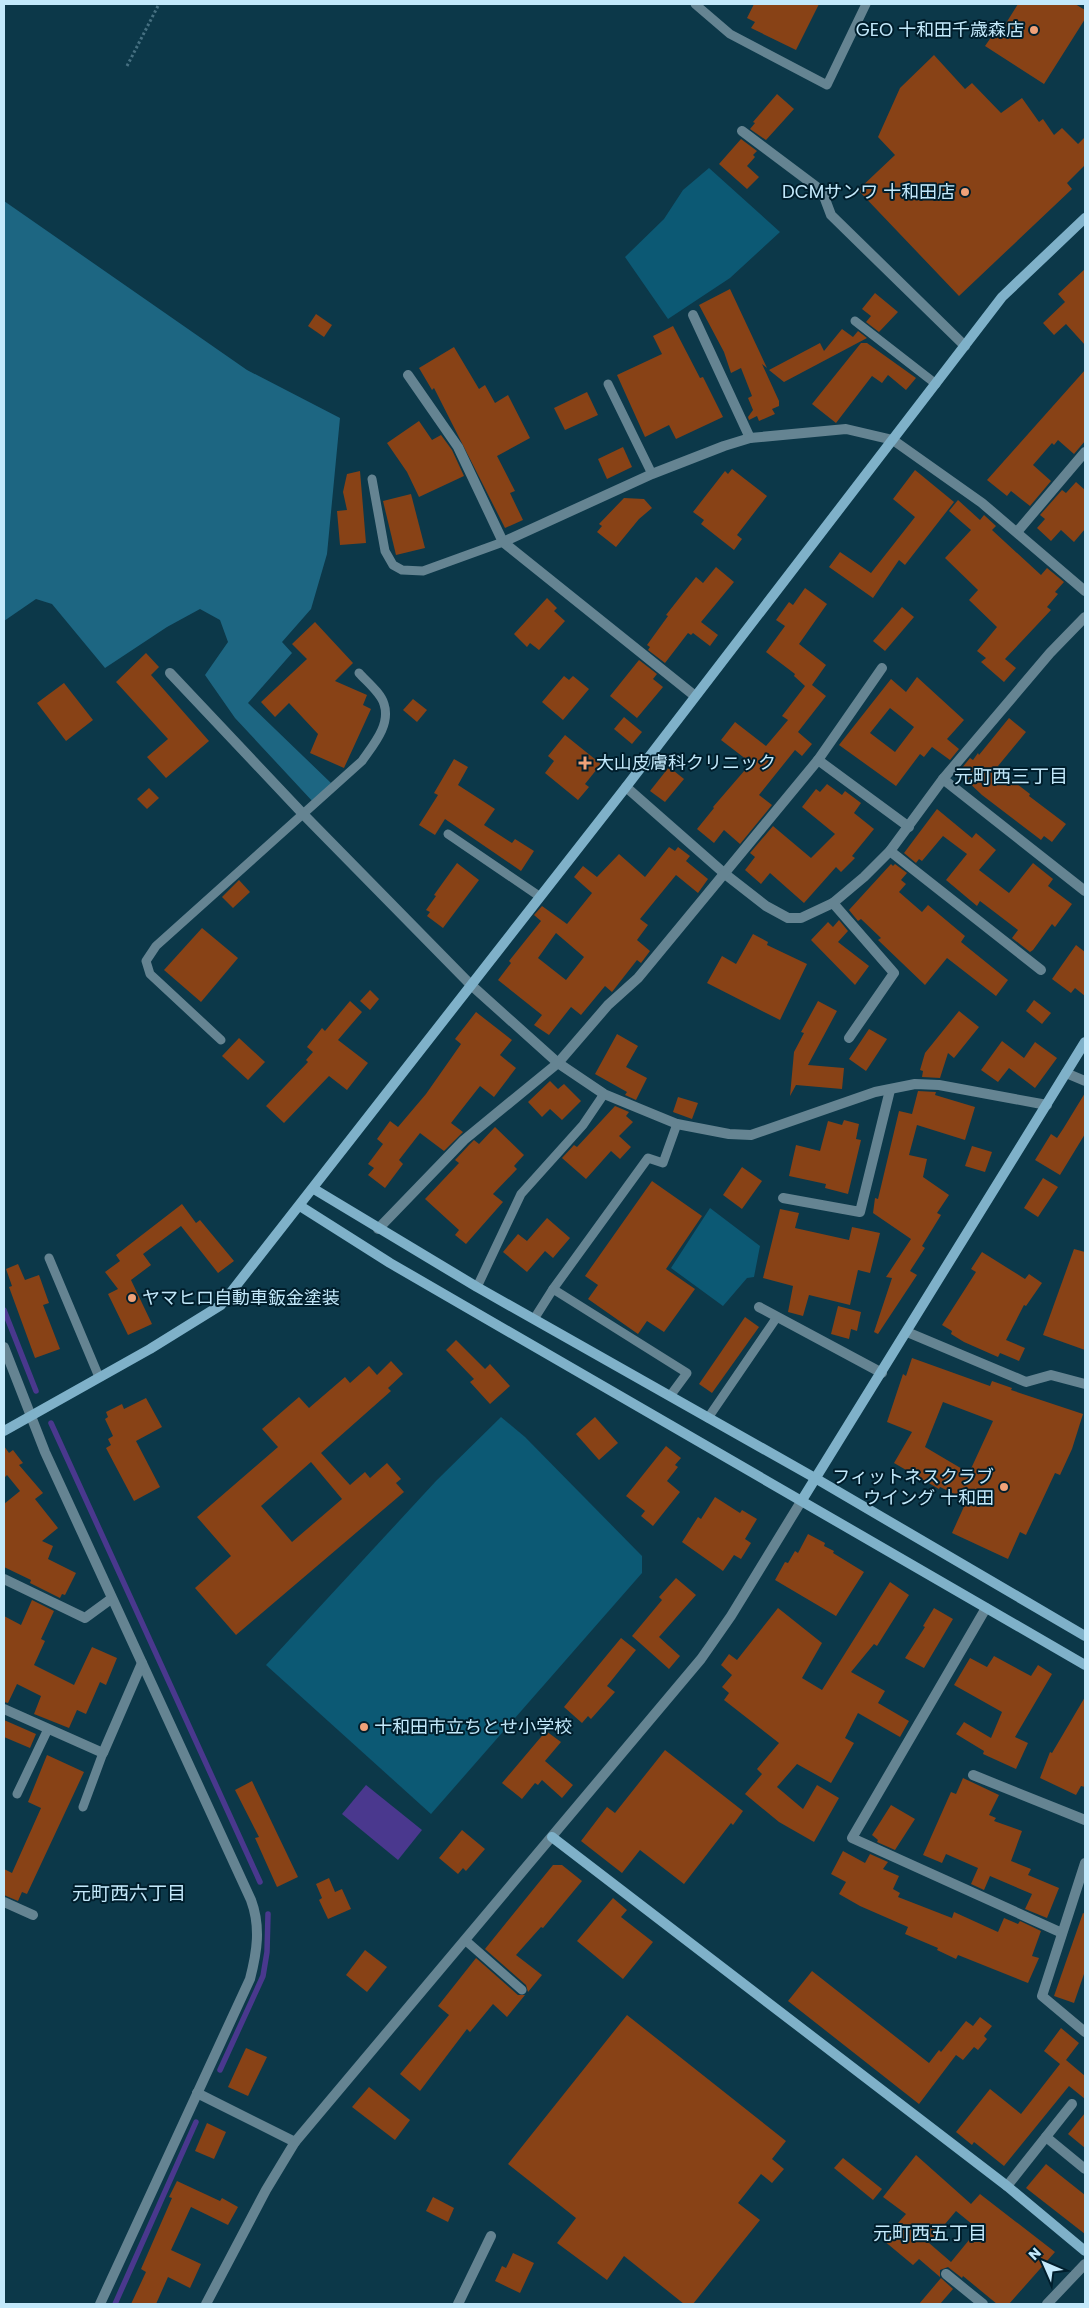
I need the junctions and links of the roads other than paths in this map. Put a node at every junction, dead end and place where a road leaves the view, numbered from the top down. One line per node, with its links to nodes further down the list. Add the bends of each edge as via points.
1 (694, 4): 2 (lane, via 730,34 827,85)
2 (866, 4)
3 (742, 131): 7 (street, via 822,191 830,215)
4 (1085, 218): 7 (street, via 1002,297)
5 (693, 315): 11 (street)
6 (854, 321): 10 (lane)
7 (965, 346): 10 (street)
8 (408, 376): 17 (street, via 458,447)
9 (608, 384): 14 (lane)
10 (936, 384): 12 (street)
11 (750, 438): 12 (street, via 846,430); 14 (street)
12 (893, 440): 16 (street, via 982,503); 23 (street)
13 (1085, 452): 16 (street)
14 (652, 474): 17 (street)
15 (372, 479): 17 (lane, via 385,551 402,570 423,570)
16 (1016, 532): 18 (street)
17 (503, 542): 23 (street)
18 (1085, 591)
19 (1085, 617): 25 (street, via 1050,653)
20 (882, 668): 24 (street)
21 (359, 673): 27 (lane, via 384,702 386,714 381,734 362,761)
22 (170, 674): 27 (street)
23 (695, 696): 26 (street)
24 (818, 760): 28 (street); 31 (street)
25 (943, 779): 28 (street); 32 (street)
26 (626, 787): 31 (street); 33 (street)
27 (304, 815): 36 (street); 38 (lane, via 156,946 146,961 150,974)
28 (909, 827): 30 (street)
29 (448, 834): 33 (lane)
30 (890, 851): 34 (street); 35 (street)
31 (725, 874): 34 (street, via 766,906 788,918 801,918); 40 (street, via 638,978 608,1005)
32 (1085, 891)
33 (539, 896): 36 (street)
34 (833, 903): 37 (street, via 894,973)
35 (1041, 970)
36 (470, 984): 40 (street); 47 (street)
37 (849, 1038)
38 (221, 1040)
39 (1085, 1042): 41 (street)
40 (558, 1063): 44 (street); 50 (street, via 464,1140)
41 (1066, 1073): 42 (street); 45 (street)
42 (1085, 1081)
43 (890, 1090): 45 (street, via 915,1084 939,1085); 46 (street, via 875,1092 750,1135); 48 (street, via 860,1212)
44 (604, 1094): 46 (street); 52 (lane, via 583,1125 521,1194)
45 (1047, 1105): 57 (street)
46 (677, 1124): 53 (lane, via 664,1163 648,1158)
47 (314, 1189): 49 (street); 50 (street)
48 (783, 1198)
49 (300, 1206): 60 (street, via 221,1305); 67 (street, via 390,1263)
50 (378, 1229): 52 (street)
51 (50, 1258): 60 (lane)
52 (476, 1287): 56 (street)
53 (553, 1289): 56 (lane); 62 (lane, via 687,1373)
54 (759, 1307): 55 (street)
55 (777, 1317): 59 (street); 64 (lane)
56 (534, 1319): 62 (street)
57 (907, 1332): 59 (street); 61 (street, via 1026,1382 1051,1375)
58 (4, 1347): 63 (street)
59 (882, 1373): 66 (street)
60 (99, 1377): 63 (street)
61 (1085, 1384)
62 (670, 1396): 64 (street)
63 (29, 1416): 65 (street); 69 (street)
64 (708, 1418): 66 (street)
65 (4, 1431)
66 (815, 1478): 67 (street); 71 (street)
67 (802, 1500): 70 (street); 81 (street, via 702,1659)
68 (4, 1579): 69 (street, via 85,1618)
69 (111, 1599): 72 (street)
70 (986, 1608): 73 (street); 86 (street, via 852,1838)
71 (1085, 1636)
72 (142, 1663): 76 (street); 90 (street, via 256,1913 258,1932 250,1979)
73 (1085, 1665)
74 (4, 1709): 75 (street)
75 (48, 1729): 76 (street); 78 (lane)
76 (103, 1753): 79 (lane)
77 (973, 1775): 80 (street)
78 (17, 1794)
79 (83, 1807)
80 (1085, 1820)
81 (552, 1837): 87 (street); 95 (street)
82 (1085, 1863): 83 (street)
83 (1081, 1887): 86 (street)
84 (4, 1902): 85 (street)
85 (34, 1915)
86 (1062, 1933): 89 (street, via 1042,1996)
87 (465, 1940): 88 (lane); 93 (street)
88 (522, 1990)
89 (1085, 2032)
90 (197, 2093): 93 (street); 100 (street)
91 (1072, 2104): 92 (street)
92 (1046, 2137): 94 (street); 95 (street)
93 (295, 2142): 101 (street)
94 (1085, 2169)
95 (1007, 2186): 97 (street)
96 (491, 2236): 102 (street)
97 (1085, 2251)
98 (1085, 2264): 104 (street)
99 (946, 2274): 103 (street)
100 (100, 2304)
101 (206, 2304)
102 (458, 2304)
103 (983, 2304)
104 (1047, 2304)

